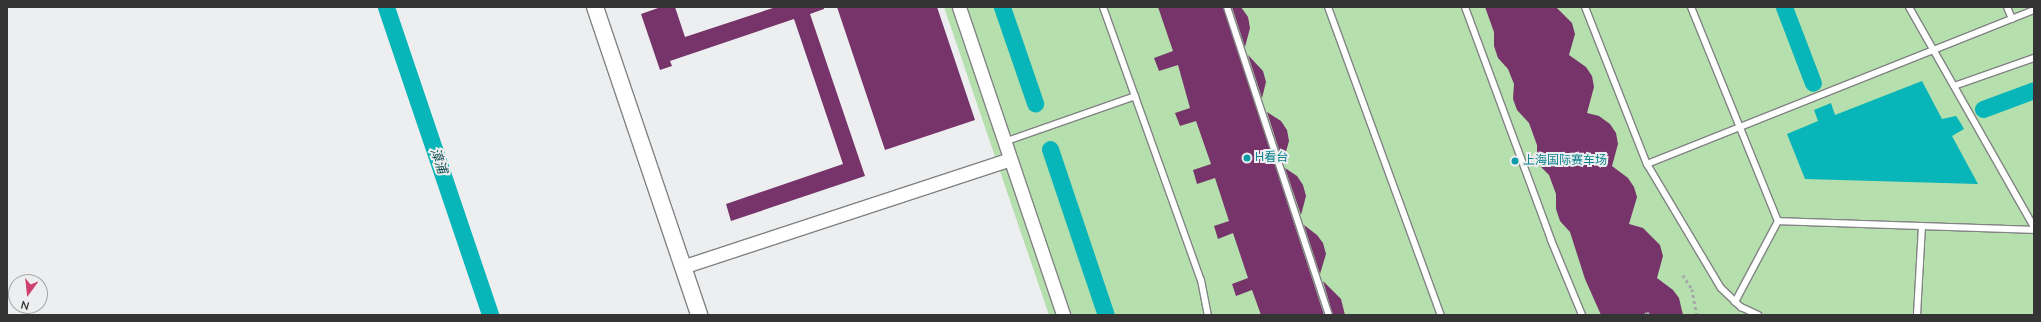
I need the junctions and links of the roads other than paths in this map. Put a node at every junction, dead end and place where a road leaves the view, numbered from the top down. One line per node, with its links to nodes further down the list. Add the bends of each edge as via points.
1 (594, 7): 24 (street)
2 (959, 7): 18 (street)
3 (1103, 7): 16 (lane)
4 (1227, 7): 29 (lane)
5 (1328, 7): 30 (lane)
6 (1465, 7): 31 (lane, via 1551,240)
7 (1585, 7): 20 (lane)
8 (1691, 7): 17 (lane)
9 (1909, 7): 13 (lane)
10 (2007, 7): 12 (lane)
11 (2034, 10): 12 (lane)
12 (2012, 19): 13 (lane)
13 (1933, 50): 15 (lane); 17 (lane)
14 (2034, 58): 15 (lane)
15 (1954, 86): 23 (lane)
16 (1135, 96): 18 (lane); 28 (lane, via 1201,280)
17 (1739, 128): 20 (lane); 21 (lane)
18 (1004, 142): 19 (street)
19 (1010, 159): 24 (street); 27 (street)
20 (1647, 164): 25 (lane, via 1720,288)
21 (1778, 221): 22 (lane); 25 (lane)
22 (1922, 226): 23 (lane); 33 (lane)
23 (2034, 229)
24 (682, 267): 26 (street)
25 (1735, 302): 32 (lane)
26 (699, 315)
27 (1064, 315)
28 (1208, 315)
29 (1329, 315)
30 (1441, 315)
31 (1582, 315)
32 (1758, 315)
33 (1916, 315)

